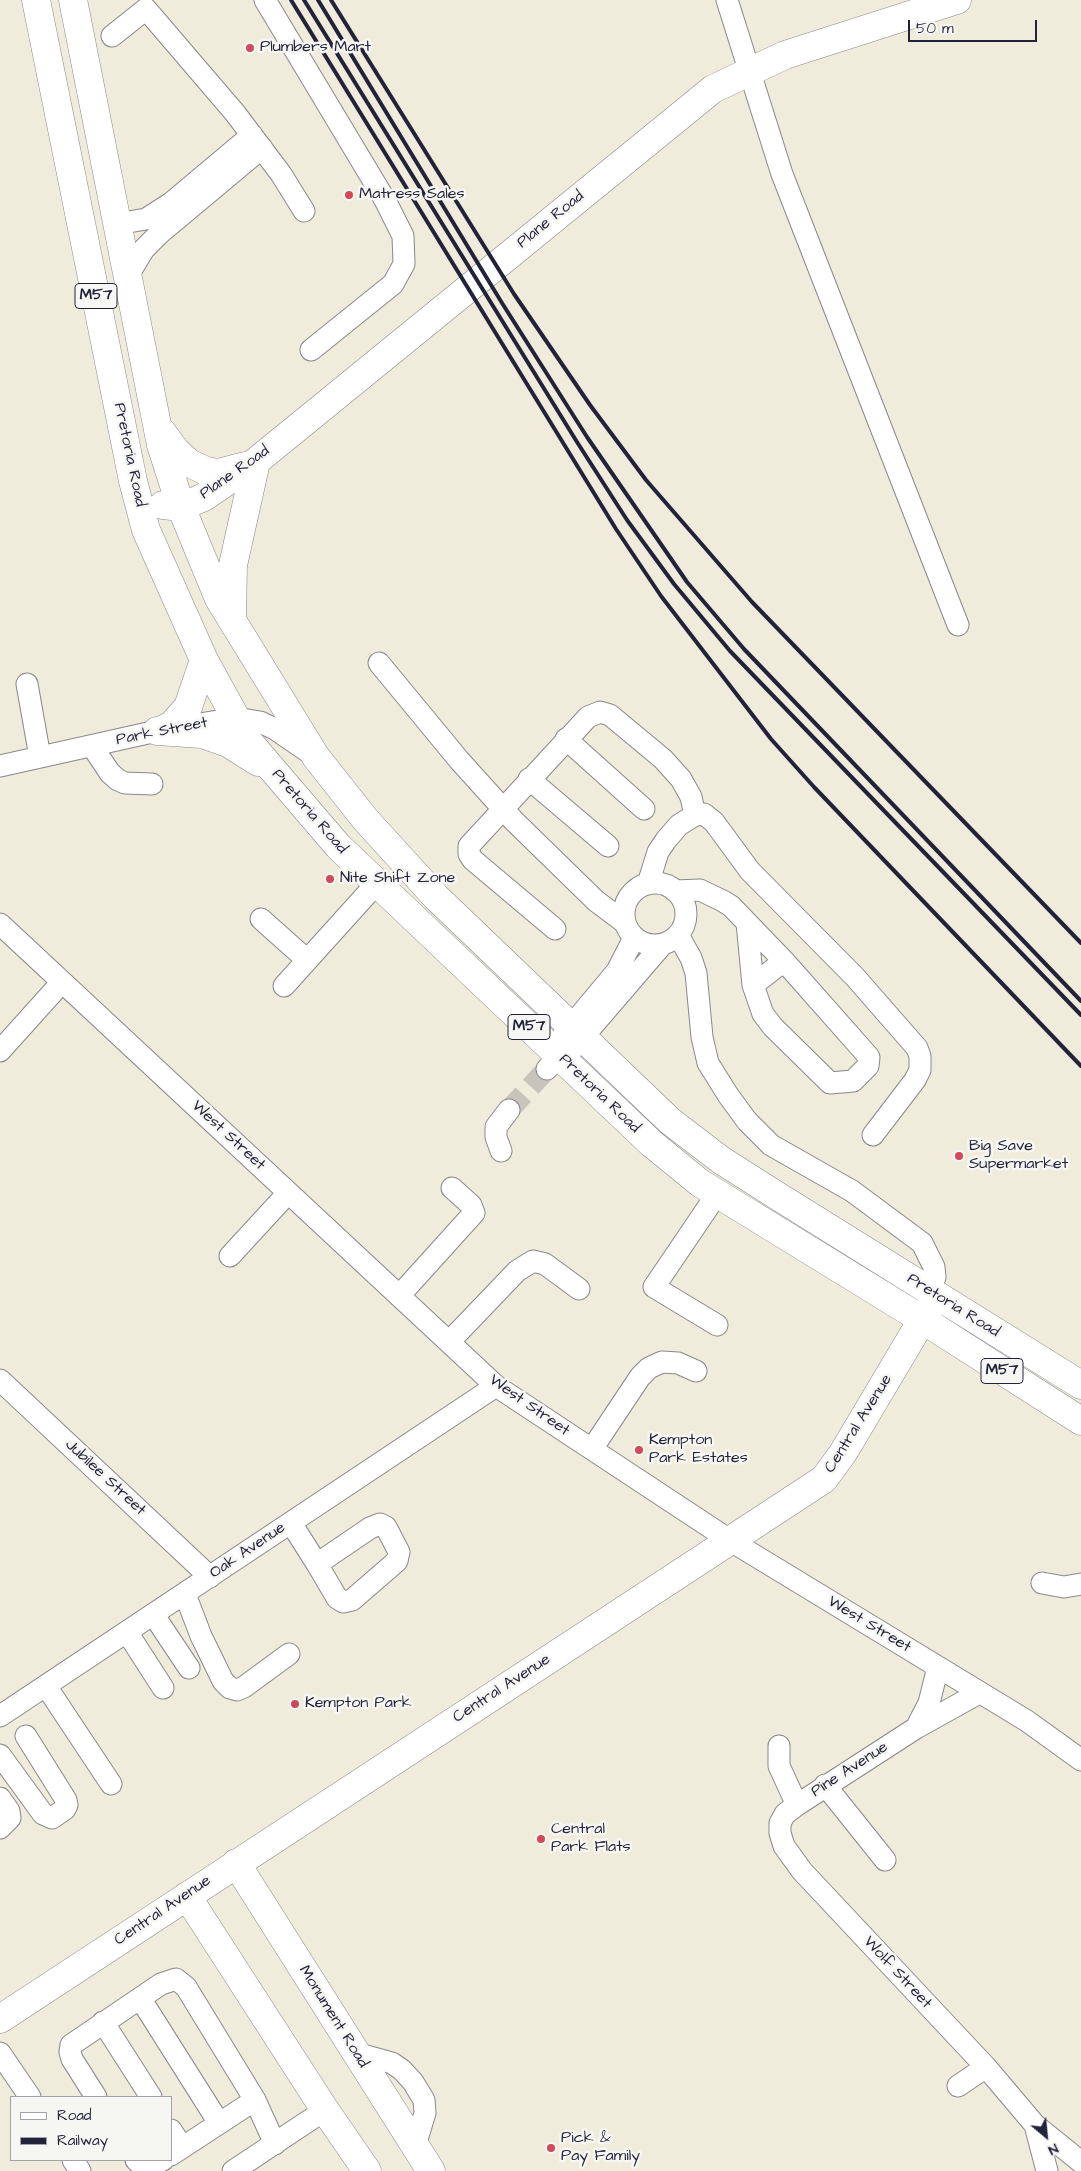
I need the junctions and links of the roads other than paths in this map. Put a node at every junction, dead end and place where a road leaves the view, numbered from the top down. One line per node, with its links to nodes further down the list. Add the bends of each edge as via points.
1 (36, 0): 16 (main road, Pretoria Road / M57)
2 (73, 0): 11 (main road, Pretoria Road / M57)
3 (265, 0): 13 (street, via 385,200 403,236 404,264 393,284)
4 (727, 0): 8 (street)
5 (957, 0): 8 (main road, Plane Road, via 785,55)
6 (139, 4): 7 (street); 9 (street, via 203,74)
7 (112, 36)
8 (748, 71): 15 (main road, Plane Road, via 713,89 687,109); 20 (street, via 782,174)
9 (257, 142): 10 (street); 11 (street, via 146,219); 12 (street, via 144,249)
10 (304, 211)
11 (117, 224): 12 (main road, Pretoria Road / M57)
12 (127, 277): 14 (main road, Pretoria Road / M57)
13 (311, 350)
14 (157, 425): 15 (main road, via 176,451 189,463 206,471 218,473); 17 (main road, Pretoria Road / M57)
15 (255, 462): 17 (main road, Plane Road, via 204,497); 19 (main road, via 233,565)
16 (133, 481): 17 (main road, via 156,503); 18 (main road, Pretoria Road / M57, via 146,530)
17 (181, 507): 18 (main road, via 171,544); 19 (main road, Pretoria Road / M57)
18 (171, 588): 21 (main road, Pretoria Road / M57)
19 (232, 623): 29 (main road, Pretoria Road / M57)
20 (958, 625)
21 (204, 660): 24 (main road, Pretoria Road / M57); 25 (main road, via 188,707 172,725)
22 (379, 663): 34 (street)
23 (27, 684): 28 (street)
24 (236, 718): 25 (street, Park Street); 29 (street, Park Street, via 274,728); 31 (main road, Pretoria Road / M57, via 249,742)
25 (159, 731): 27 (street, Park Street); 31 (main road, via 215,738 242,751)
26 (566, 739): 32 (street); 35 (street); 36 (street, via 588,717 600,712 610,715 681,778 691,797)
27 (92, 746): 28 (street, Park Street); 33 (street, via 118,780)
28 (40, 757): 30 (street, Park Street)
29 (316, 757): 55 (main road, Pretoria Road / M57, via 365,819 436,897)
30 (0, 766)
31 (274, 773): 38 (main road, Pretoria Road / M57)
32 (529, 779): 34 (street); 37 (street)
33 (152, 784)
34 (503, 808): 40 (street); 47 (street, via 470,846 469,854)
35 (644, 809)
36 (695, 815): 39 (street, via 666,840); 59 (street, via 704,814 714,822 750,871 855,977 916,1048 920,1062 916,1080)
37 (608, 846)
38 (376, 884): 50 (street); 57 (main road, Pretoria Road / M57)
39 (640, 889): 40 (street); 41 (street, via 658,883); 48 (street, via 623,912)
40 (585, 890): 48 (street)
41 (675, 891): 42 (street, via 700,890); 43 (street, via 682,898)
42 (717, 898): 43 (street); 45 (street, via 731,906)
43 (686, 911): 49 (street, via 684,927)
44 (261, 919): 50 (street)
45 (747, 923): 51 (street); 53 (street)
46 (0, 924): 52 (street, West Street)
47 (555, 929)
48 (629, 930): 49 (street, via 652,946); 55 (street, via 617,971)
49 (670, 940): 55 (street); 66 (street, via 689,953 696,973 702,1037 708,1063 747,1121 770,1145 852,1191 922,1242 934,1267)
50 (307, 960): 54 (street)
51 (784, 962): 53 (street); 53 (street, via 869,1057 868,1066 852,1081 830,1084 773,1027 763,1014)
52 (62, 982): 56 (street); 62 (street, West Street)
53 (753, 985)
54 (284, 986)
55 (578, 1030): 57 (street); 66 (main road, Pretoria Road / M57, via 670,1121 721,1160)
56 (0, 1051)
57 (556, 1058): 63 (main road, Pretoria Road / M57, via 651,1143)
58 (509, 1110): 60 (street, via 496,1127)
59 (873, 1135)
60 (501, 1150)
61 (452, 1188): 67 (street, via 471,1205 474,1213)
62 (288, 1192): 64 (street); 67 (street, West Street)
63 (717, 1194): 68 (main road, Pretoria Road / M57); 69 (street, via 654,1285)
64 (230, 1256)
65 (578, 1289): 70 (street, via 545,1264 533,1261 517,1271)
66 (934, 1293): 68 (main road, Central Avenue); 73 (main road, Pretoria Road / M57)
67 (399, 1296): 70 (street, West Street)
68 (923, 1320): 75 (main road, Pretoria Road / M57); 78 (main road, Central Avenue, via 828,1476)
69 (717, 1324)
70 (450, 1341): 74 (street, West Street)
71 (696, 1372): 76 (street, via 678,1363 662,1362 648,1368)
72 (0, 1380): 80 (street, Jubilee Street)
73 (1081, 1385)
74 (496, 1386): 76 (street, West Street); 77 (street, Oak Avenue)
75 (1081, 1421)
76 (592, 1449): 78 (street, West Street)
77 (291, 1522): 79 (street); 80 (street, Oak Avenue)
78 (731, 1541): 87 (street, West Street); 104 (main road, Central Avenue)
79 (317, 1564)
80 (210, 1576): 83 (street, Oak Avenue)
81 (1042, 1583): 82 (street, via 1064,1587)
82 (1081, 1584)
83 (185, 1594): 84 (street, Oak Avenue); 86 (street, via 201,1636 223,1681 230,1688 244,1687)
84 (153, 1614): 85 (street, Oak Avenue); 88 (street)
85 (127, 1632): 89 (street, Oak Avenue); 90 (street)
86 (289, 1654)
87 (938, 1667): 91 (street, West Street); 93 (street, via 928,1703)
88 (189, 1668)
89 (46, 1686): 92 (street, Oak Avenue); 98 (street)
90 (163, 1688)
91 (979, 1693): 93 (street, Pine Avenue); 97 (street, West Street, via 1027,1721)
92 (0, 1716)
93 (916, 1728): 99 (street, Pine Avenue)
94 (26, 1736): 96 (street, via 66,1800 64,1809 52,1818 43,1814)
95 (780, 1746): 101 (street, via 779,1766)
96 (0, 1755)
97 (1081, 1760)
98 (111, 1784)
99 (825, 1785): 101 (street, Pine Avenue); 103 (street)
100 (0, 1798): 102 (street, via 10,1818)
101 (791, 1809): 110 (street, Wolf Street, via 780,1823 780,1832 792,1860)
102 (0, 1828)
103 (885, 1860)
104 (236, 1863): 105 (main road, Central Avenue); 126 (main road, Monument Road)
105 (187, 1896): 107 (main road, Central Avenue); 116 (main road)
106 (140, 1998): 108 (street); 115 (street, via 171,1979 182,1982); 117 (street)
107 (0, 2019)
108 (103, 2022): 113 (street, via 76,2039 70,2052); 114 (street)
109 (0, 2053): 112 (street)
110 (986, 2067): 111 (street); 118 (street, Wolf Street)
111 (958, 2086)
112 (29, 2096)
113 (95, 2096)
114 (150, 2096)
115 (255, 2100): 117 (street); 120 (street)
116 (325, 2110): 120 (street); 125 (main road)
117 (219, 2123): 119 (street)
118 (1035, 2125): 123 (street, Wolf Street); 127 (street, Wolf Street)
119 (175, 2144)
120 (275, 2144): 124 (street)
121 (137, 2161): 122 (street, via 145,2168)
122 (161, 2161)
123 (1081, 2162)
124 (233, 2171)
125 (367, 2171)
126 (431, 2171)
127 (1047, 2171)

